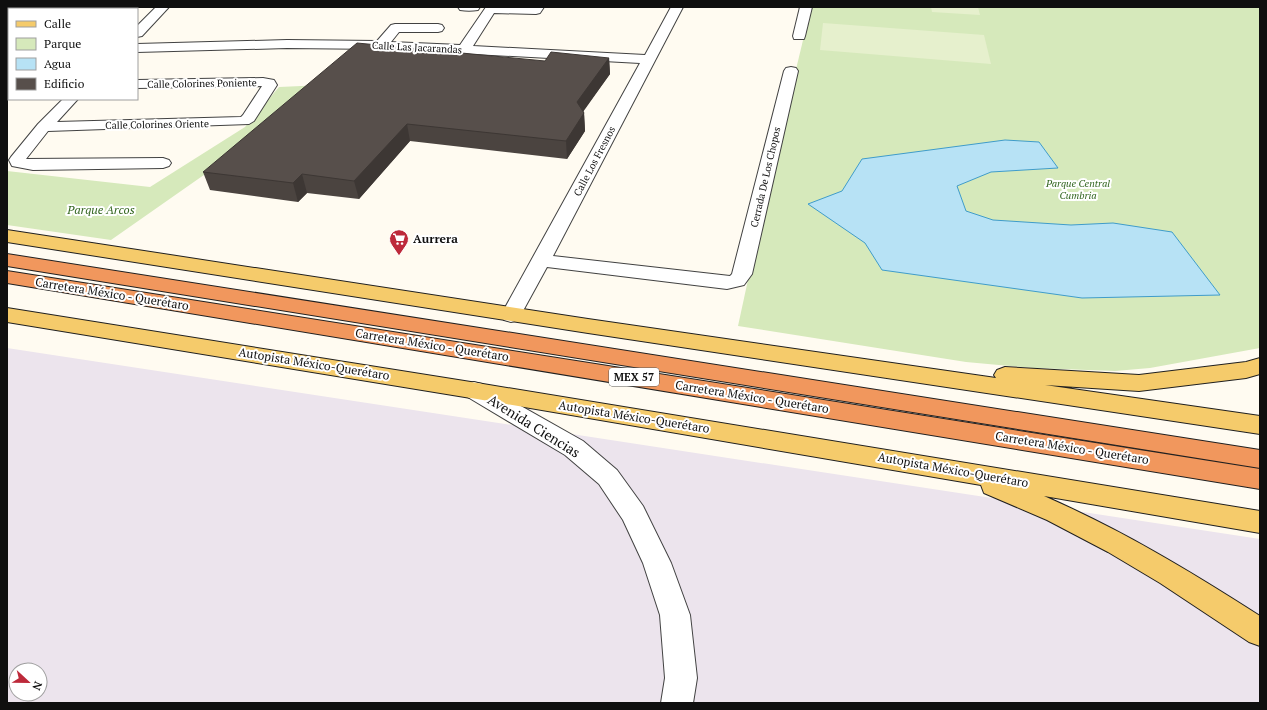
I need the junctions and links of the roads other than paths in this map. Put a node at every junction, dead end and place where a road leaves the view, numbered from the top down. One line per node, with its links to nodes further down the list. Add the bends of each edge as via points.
1 (163, 7): 9 (street)
2 (474, 7): 7 (street)
3 (538, 7): 6 (street, via 536,10)
4 (677, 7): 16 (street, Calle Los Fresnos)
5 (806, 7): 11 (street)
6 (491, 8): 15 (street)
7 (465, 13)
8 (438, 28): 12 (street, via 395,28)
9 (138, 32)
10 (455, 36): 14 (street)
11 (799, 36)
12 (381, 45): 13 (street, Calle Las Jacarandas, via 287,44); 14 (street, Calle Las Jacarandas)
13 (138, 48)
14 (447, 48): 15 (street, Calle Las Jacarandas)
15 (464, 49): 16 (street, Calle Las Jacarandas)
16 (649, 59): 25 (street, Calle Los Fresnos)
17 (790, 71): 25 (street, Cerrada De Los Chopos, via 742,274 737,281 727,283)
18 (138, 84): 20 (street, Calle Colorines Poniente, via 269,83)
19 (70, 100): 21 (street)
20 (260, 101): 21 (street, Calle Colorines Oriente, via 249,118 237,122)
21 (43, 127): 22 (street, via 17,160 18,163)
22 (163, 163)
23 (7, 236): 27 (main road)
24 (7, 260): 33 (highway, Carretera México - Querétaro / MEX 57)
25 (540, 260): 27 (street, Calle Los Fresnos)
26 (7, 277): 35 (highway, Carretera México - Querétaro / MEX 57)
27 (512, 314): 29 (main road)
28 (7, 315): 31 (main road, Autopista México-Querétaro)
29 (850, 366): 30 (main road, via 1139,383 1246,370); 32 (main road)
30 (1260, 366)
31 (474, 390): 34 (main road, Autopista México-Querétaro); 38 (street, Avenida Ciencias, via 574,448 608,477 634,514 657,564 675,615 681,678)
32 (1260, 425)
33 (1260, 459)
34 (937, 466): 36 (main road, Autopista México-Querétaro); 37 (main road, via 1019,496 1089,529 1157,566)
35 (1260, 479)
36 (1260, 522)
37 (1260, 632)
38 (677, 703)

